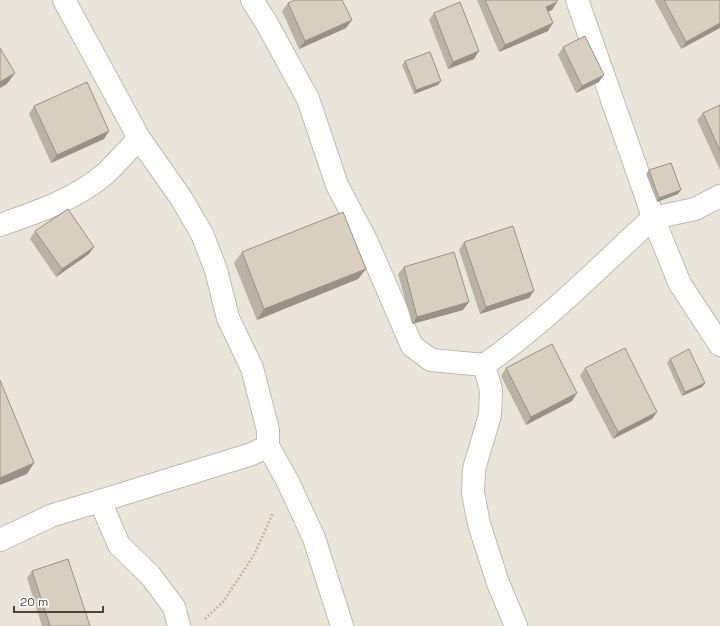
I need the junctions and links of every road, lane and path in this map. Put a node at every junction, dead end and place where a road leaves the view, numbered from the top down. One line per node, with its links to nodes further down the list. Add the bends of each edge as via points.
1 (64, 0): 4 (street)
2 (252, 0): 9 (street, via 308,99 337,185 367,242 412,346 431,360)
3 (577, 0): 6 (street)
4 (139, 138): 7 (street, via 105,174 71,197 41,211); 10 (street, via 181,198 202,234 216,270 228,318 252,368 268,430)
5 (720, 196): 6 (street, via 695,209)
6 (653, 218): 8 (street, via 680,284); 9 (street, via 549,313)
7 (0, 225)
8 (720, 345)
9 (484, 365): 17 (street, via 491,390 490,415 474,469 473,493 479,524 498,583)
10 (268, 446): 11 (street); 12 (street, via 252,454)
11 (288, 482): 14 (path, via 254,555 223,602); 16 (street, via 314,538)
12 (100, 501): 13 (street, via 53,515); 15 (street, via 119,545 150,574 174,607)
13 (0, 540)
14 (202, 621)
15 (179, 626)
16 (342, 626)
17 (516, 626)

